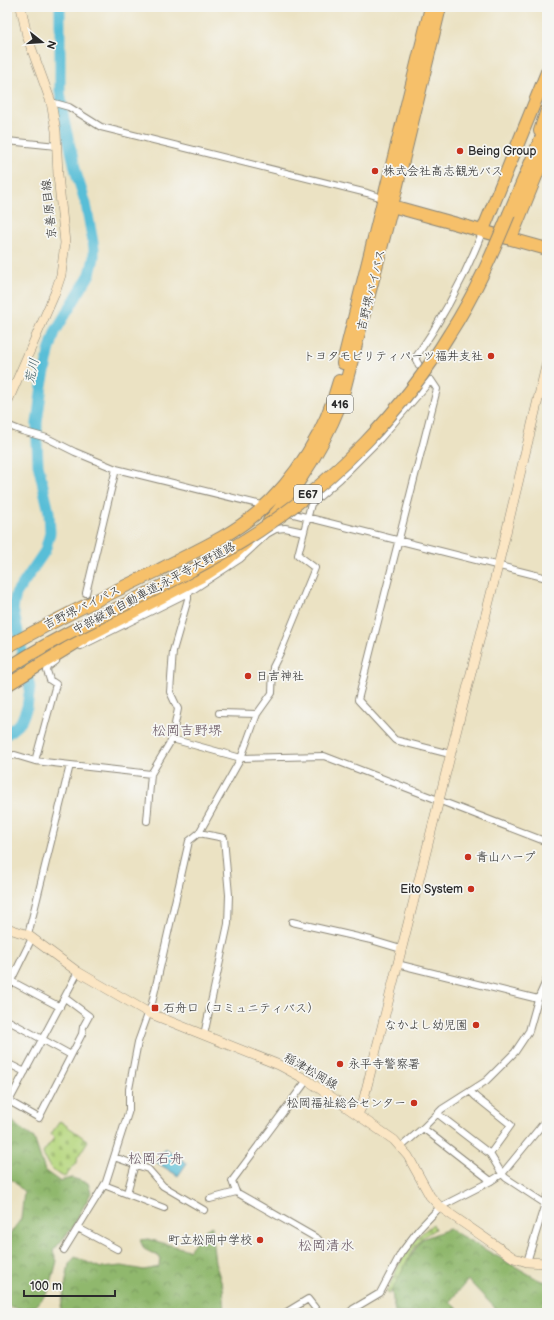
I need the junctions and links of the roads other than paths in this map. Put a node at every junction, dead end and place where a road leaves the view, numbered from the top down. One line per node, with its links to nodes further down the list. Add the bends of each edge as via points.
1 (21, 7): 5 (main road, 京善原目線, via 27,36)
2 (431, 7): 12 (highway, 吉野堺バイパス / 416)
3 (440, 7): 12 (highway, 吉野堺バイパス / 416)
4 (547, 72): 13 (highway)
5 (53, 103): 9 (main road, 京善原目線); 12 (street, via 69,107 101,127 367,193 379,197)
6 (547, 110): 11 (highway, 中部縦貫自動車道;永平寺大野道路 / E67)
7 (547, 124): 11 (highway, 中部縦貫自動車道;永平寺大野道路 / E67)
8 (7, 141): 9 (street)
9 (57, 146): 18 (main road, 京善原目線, via 65,243 61,275)
10 (547, 149): 14 (highway)
11 (518, 192): 31 (highway, 中部縦貫自動車道;永平寺大野道路 / E67, bridge, via 475,289 451,333 392,414 339,468 284,513 236,545 190,572 66,634)
12 (388, 204): 13 (highway); 21 (highway, 吉野堺バイパス / 416, via 332,400 320,429 302,461); 22 (highway, 吉野堺バイパス / 416, via 341,402 320,448)
13 (483, 230): 14 (highway); 17 (street, via 465,274 416,357)
14 (511, 238): 15 (highway)
15 (547, 248)
16 (547, 362): 26 (main road)
17 (420, 367)
18 (7, 403)
19 (7, 425): 20 (street, via 47,438)
20 (116, 469): 21 (street); 28 (street)
21 (265, 506): 22 (street); 30 (highway, 吉野堺バイパス / 416, via 210,544)
22 (279, 510): 23 (street); 32 (highway, 吉野堺バイパス / 416, via 237,551 206,574 87,636)
23 (308, 517): 24 (street); 25 (street); 25 (street, via 311,504 380,440 429,378 437,389)
24 (304, 532): 29 (street, via 276,529 240,559); 34 (street, via 298,555 315,568 273,667 272,693)
25 (398, 540): 26 (street); 36 (street, via 358,700 395,740)
26 (498, 566): 27 (street); 36 (main road)
27 (547, 578)
28 (86, 593)
29 (188, 593): 35 (street, via 173,651 170,692 178,709); 39 (street, via 107,630 48,667 47,675 56,684)
30 (8, 646)
31 (7, 670)
32 (7, 685)
33 (219, 713): 34 (street)
34 (257, 714): 38 (street)
35 (172, 738): 38 (street); 41 (street)
36 (450, 754): 42 (main road)
37 (7, 757): 39 (street, via 15,755)
38 (241, 758): 42 (street, via 324,756); 44 (street)
39 (35, 761): 40 (street)
40 (70, 765): 41 (street); 48 (street)
41 (151, 774): 43 (street)
42 (438, 800): 45 (street); 49 (main road)
43 (147, 821)
44 (199, 833): 58 (street, via 189,841); 60 (street, via 224,838 229,895 228,924)
45 (547, 842)
46 (292, 922): 49 (street)
47 (7, 928): 48 (main road, 稲津松岡線)
48 (30, 937): 51 (main road, 稲津松岡線); 53 (street)
49 (401, 949): 50 (main road)
50 (397, 964): 56 (street); 68 (main road)
51 (78, 972): 55 (street); 58 (main road, 稲津松岡線)
52 (547, 979): 56 (street)
53 (11, 981): 54 (street); 57 (street)
54 (7, 989)
55 (65, 998): 57 (street); 62 (street, via 89,1016)
56 (538, 999): 66 (street, via 529,1031 515,1052 486,1081)
57 (60, 1007): 61 (street)
58 (149, 1013): 60 (main road, 稲津松岡線); 74 (street, via 138,1042 129,1089 129,1110)
59 (7, 1020): 61 (street)
60 (204, 1035): 65 (main road, 稲津松岡線, via 279,1065)
61 (42, 1039): 62 (street); 64 (street)
62 (71, 1055): 67 (street, via 38,1118)
63 (7, 1063): 64 (street)
64 (25, 1072): 67 (street)
65 (307, 1080): 68 (main road, 稲津松岡線); 79 (street, via 232,1181)
66 (470, 1091): 69 (street); 73 (street, via 511,1125)
67 (8, 1102)
68 (358, 1114): 72 (main road, 稲津松岡線)
69 (438, 1114): 71 (street); 73 (street)
70 (547, 1122): 76 (street)
71 (424, 1128): 72 (street); 77 (street)
72 (401, 1147): 84 (main road, 稲津松岡線, via 430,1196)
73 (490, 1154): 76 (street)
74 (114, 1157): 75 (street); 78 (street)
75 (135, 1164): 80 (street); 86 (street, via 148,1169 163,1186)
76 (502, 1174): 77 (street); 83 (street)
77 (491, 1181): 84 (street)
78 (104, 1185): 80 (street); 87 (street)
79 (236, 1192): 82 (street); 88 (street)
80 (127, 1194): 85 (street)
81 (547, 1197): 83 (street)
82 (210, 1200)
83 (546, 1205): 91 (street)
84 (440, 1207): 91 (main road, 稲津松岡線, via 505,1253); 93 (street, via 401,1253 380,1293)
85 (164, 1208)
86 (204, 1210)
87 (78, 1228): 89 (street); 90 (street)
88 (318, 1239)
89 (117, 1249)
90 (64, 1250)
91 (527, 1262): 92 (main road, 稲津松岡線)
92 (547, 1263)
93 (352, 1312)
94 (285, 1313): 95 (street, via 308,1299)
95 (319, 1313)

